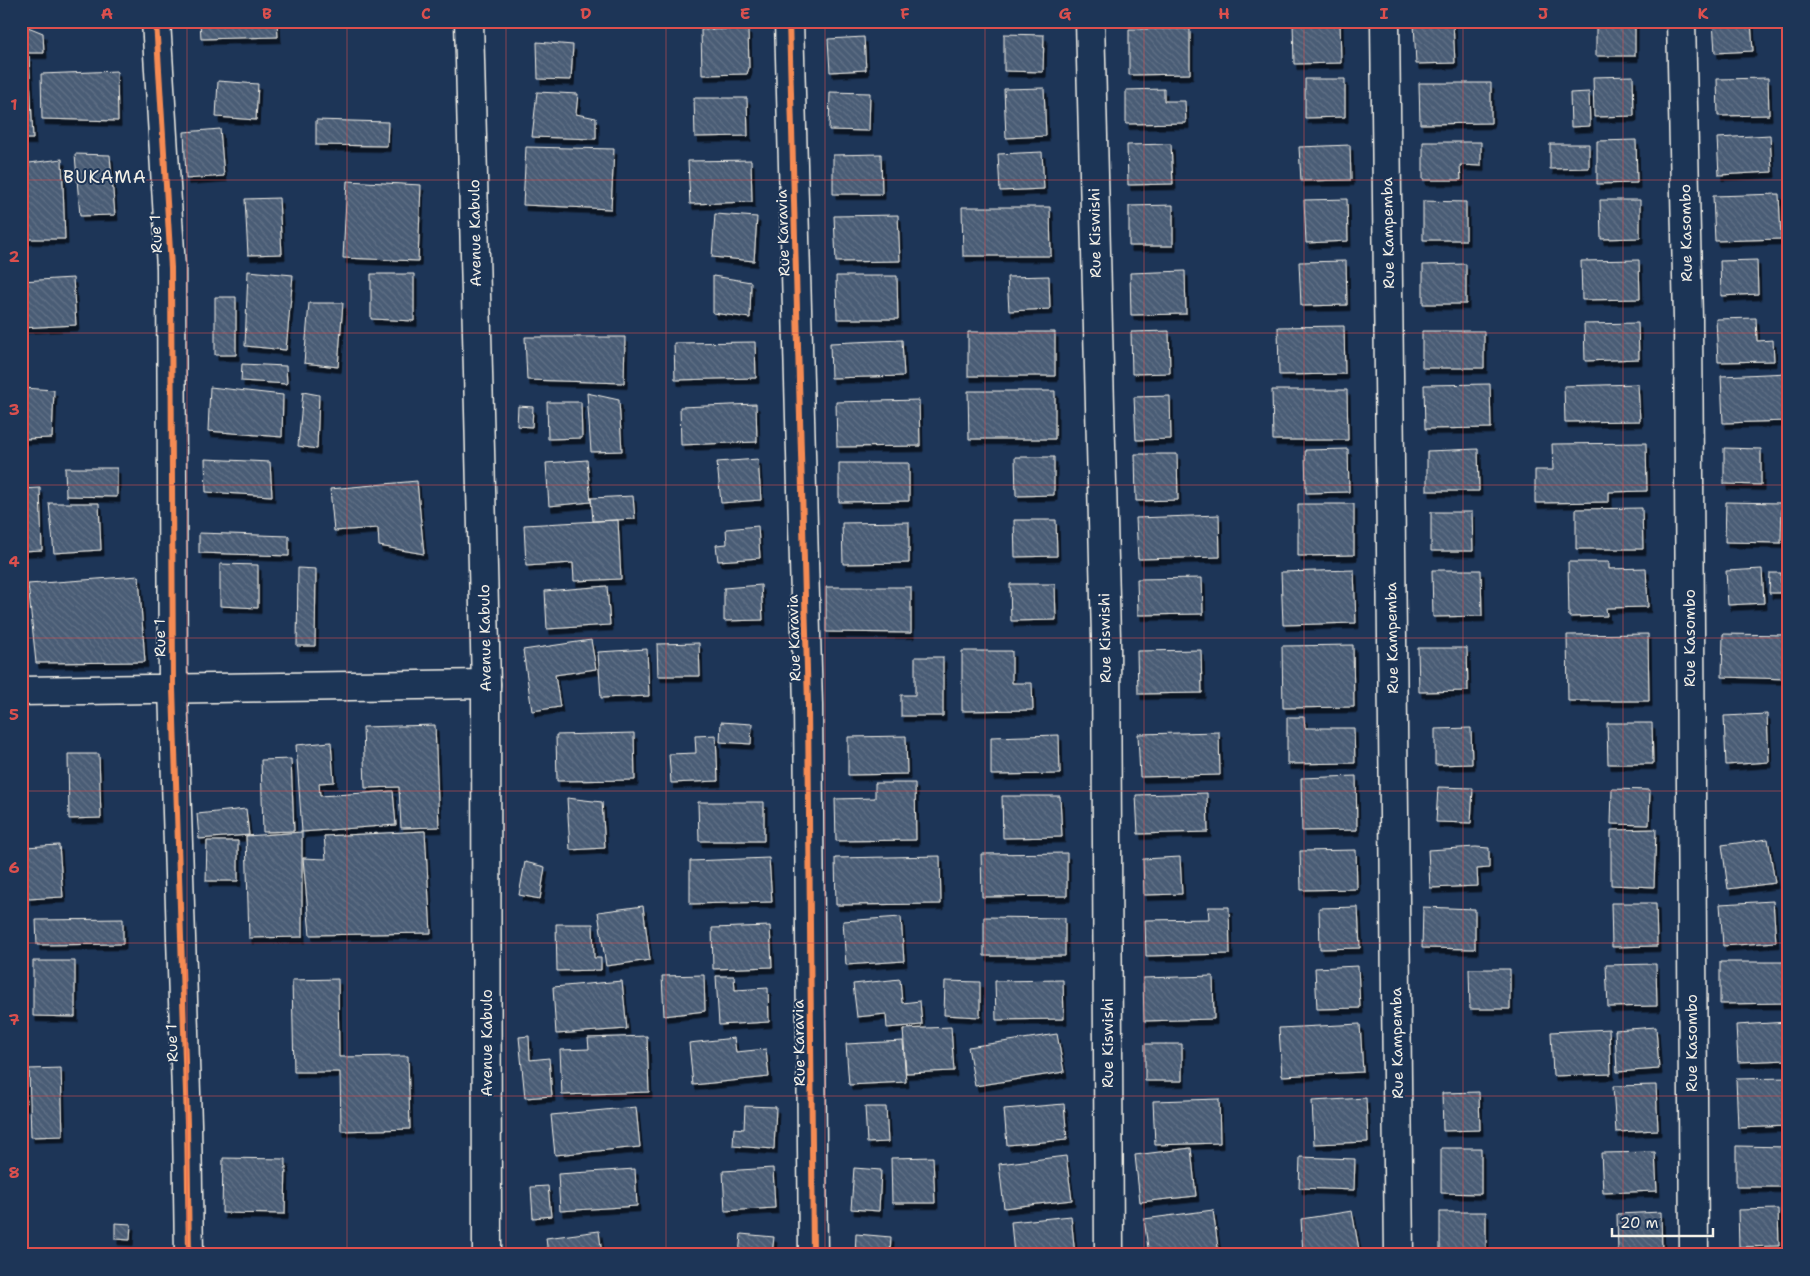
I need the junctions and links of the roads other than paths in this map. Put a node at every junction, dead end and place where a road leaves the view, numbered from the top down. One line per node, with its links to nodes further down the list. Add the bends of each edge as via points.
1 (156, 21): 8 (street, Rue 1, via 171,268)
2 (469, 21): 7 (street, Avenue Kabulo)
3 (789, 21): 12 (street, Rue Karavia, via 808,705)
4 (1090, 21): 13 (street, Rue Kiswishi, via 1106,637)
5 (1385, 21): 14 (street, Rue Kampemba)
6 (1681, 21): 15 (street, Rue Kasombo, via 1688,329)
7 (486, 684): 8 (street); 11 (street, Avenue Kabulo)
8 (173, 688): 9 (street); 10 (street, Rue 1)
9 (21, 691)
10 (189, 1255)
11 (487, 1255)
12 (813, 1255)
13 (1109, 1255)
14 (1399, 1255)
15 (1694, 1255)

